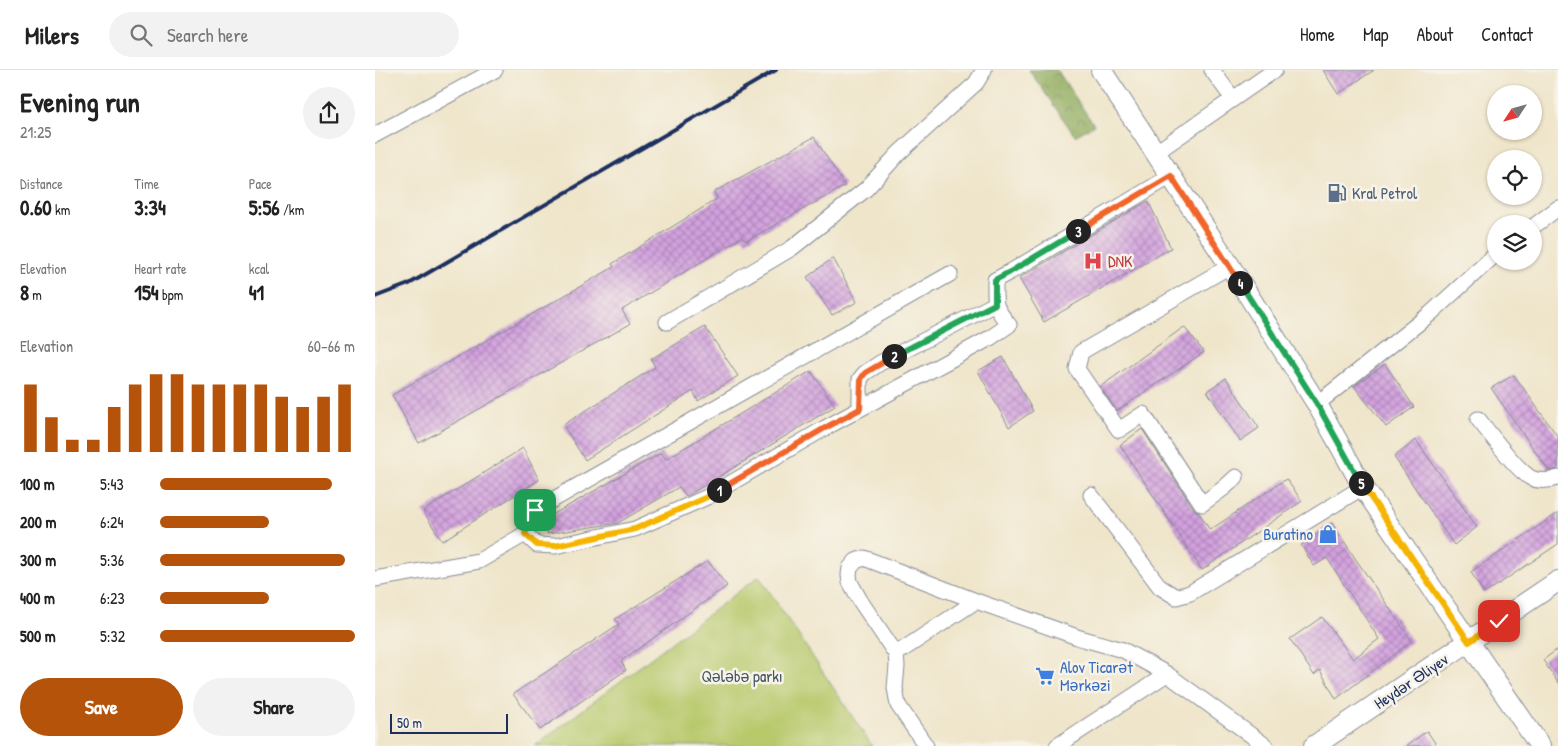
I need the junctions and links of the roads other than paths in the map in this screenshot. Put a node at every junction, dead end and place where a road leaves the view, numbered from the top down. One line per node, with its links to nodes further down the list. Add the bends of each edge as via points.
1 (495, 70): 7 (street)
2 (984, 70): 16 (street, via 976,83 899,153 866,189 792,248)
3 (1101, 70): 8 (main road)
4 (1212, 70): 6 (street)
5 (1275, 70): 6 (street)
6 (1233, 99): 8 (street)
7 (375, 134)
8 (1155, 153): 9 (main road)
9 (1171, 176): 13 (main road); 15 (street, via 995,280)
10 (1558, 208): 11 (street)
11 (1542, 220)
12 (1487, 262): 17 (street, via 1430,314)
13 (1230, 266): 17 (main road); 20 (street, via 1081,352 1077,369 1119,430 1143,414 1202,504)
14 (949, 274): 24 (street, via 535,510)
15 (995, 304): 18 (street, via 865,373 861,379); 18 (street, via 1009,326)
16 (667, 322)
17 (1317, 404): 22 (main road)
18 (860, 409): 24 (street, via 707,497 635,529 555,546 537,545)
19 (1478, 419): 21 (street, via 1521,471 1540,481)
20 (1236, 477)
21 (1558, 478)
22 (1363, 487): 23 (street, via 1190,593 1177,597 1160,587); 28 (main road)
23 (1091, 495)
24 (525, 534): 25 (street, via 479,560)
25 (375, 579)
26 (1558, 581): 28 (main road, Heydər Əliyev)
27 (976, 601): 29 (street); 29 (street, via 864,558 856,561 850,568 850,582); 30 (street, via 1123,650)
28 (1469, 642): 34 (main road, Heydər Əliyev); 35 (main road)
29 (896, 654): 31 (street, via 898,705)
30 (1167, 674): 32 (street); 33 (street)
31 (926, 746)
32 (1057, 746)
33 (1266, 746)
34 (1314, 746)
35 (1540, 746)

